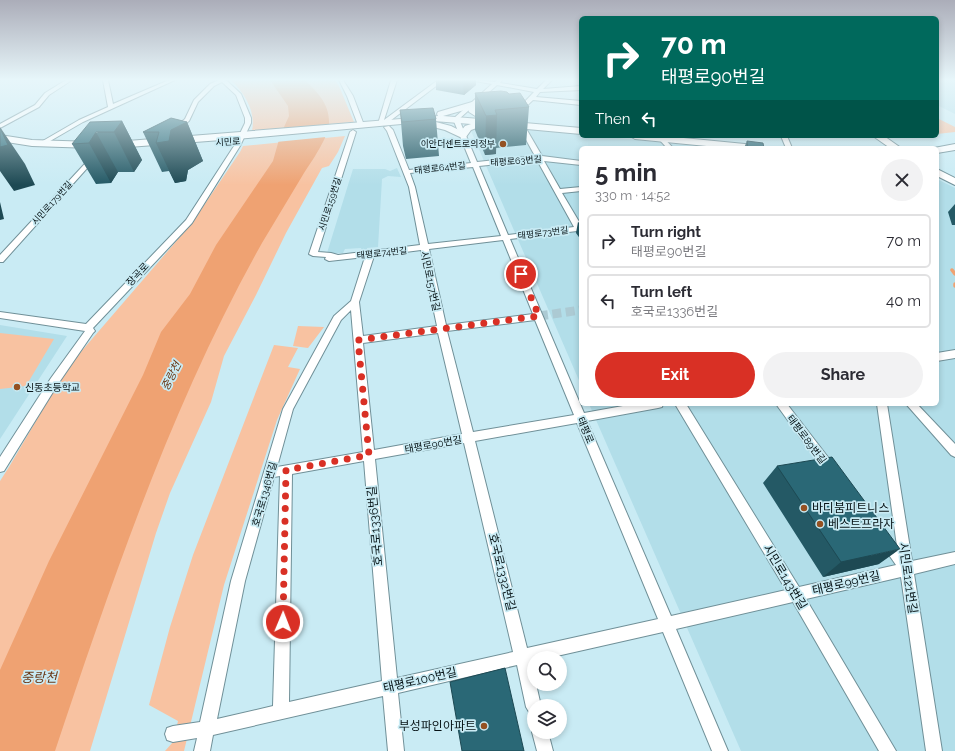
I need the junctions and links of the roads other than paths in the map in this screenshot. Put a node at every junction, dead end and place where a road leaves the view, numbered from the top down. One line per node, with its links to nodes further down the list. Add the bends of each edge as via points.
1 (20, 115): 18 (street)
2 (94, 115): 28 (street)
3 (189, 115): 29 (street, via 187,120)
4 (247, 115): 23 (street, 장곡로, via 248,123)
5 (354, 115): 19 (street)
6 (386, 115): 16 (street)
7 (396, 115): 16 (street)
8 (441, 115): 13 (street)
9 (461, 115): 12 (street)
10 (478, 115): 14 (street)
11 (515, 115): 15 (street)
12 (456, 119): 13 (street, 시민로); 14 (street, 시민로); 21 (street, 태평로)
13 (422, 121): 16 (street, 시민로); 21 (street)
14 (494, 122): 15 (street, 시민로); 21 (street, via 476,124 465,130)
15 (507, 123): 17 (street, 시민로)
16 (384, 124): 19 (street, 시민로); 43 (street, 시민로157번길, via 390,130)
17 (521, 125): 20 (street, 시민로); 40 (street)
18 (0, 126)
19 (356, 128): 23 (street, 시민로); 53 (street, 시민로159번길, via 314,254 331,255)
20 (579, 131)
21 (463, 135): 42 (street, 태평로)
22 (0, 138): 28 (street, 시민로)
23 (244, 138): 29 (street, 시민로); 37 (street, 시민로); 58 (street, 장곡로, via 189,221)
24 (661, 138): 31 (street)
25 (669, 138): 32 (street)
26 (874, 138): 33 (street)
27 (881, 138): 34 (street)
28 (43, 143): 29 (street, 시민로)
29 (159, 143)
30 (0, 144): 37 (street, 시민로)
31 (668, 146)
32 (738, 146)
33 (884, 146)
34 (893, 146)
35 (955, 147): 36 (street)
36 (939, 150)
37 (99, 151): 54 (street, 시민로179번길)
38 (955, 152): 39 (street)
39 (939, 155)
40 (539, 158): 41 (street, 태평로63번길); 42 (street, 태평로63번길); 47 (street)
41 (579, 163)
42 (476, 164): 43 (street, 태평로64번길); 50 (street, 태평로)
43 (405, 172): 51 (street, 시민로157번길, via 412,187)
44 (939, 174): 45 (street)
45 (952, 180)
46 (579, 188): 47 (street)
47 (558, 191): 48 (street)
48 (579, 227)
49 (579, 229): 50 (street, 태평로73번길)
50 (506, 237): 51 (street, 태평로74번길); 57 (street, 태평로)
51 (424, 248): 52 (street, 태평로74번길); 59 (street, 시민로157번길)
52 (370, 255): 53 (street, 태평로74번길); 55 (street)
53 (333, 258)
54 (0, 260)
55 (355, 302): 60 (street, 호국로1336번길); 74 (street, 호국로1346번길, via 337,318 288,409)
56 (0, 315): 58 (street)
57 (539, 316): 59 (street); 68 (street, 태평로)
58 (88, 327): 72 (street, 장곡로, via 90,331 60,371 33,418)
59 (442, 328): 60 (street); 69 (street, 시민로157번길)
60 (358, 340): 71 (street, 호국로1336번길)
61 (954, 354): 62 (street)
62 (939, 357)
63 (646, 406): 68 (street)
64 (681, 406): 79 (street, 시민로143번길)
65 (783, 406): 75 (street, 태평로89번길)
66 (882, 406): 78 (street, 시민로121번길)
67 (913, 406): 70 (street)
68 (581, 417): 69 (street, 태평로90번길); 80 (street, 태평로)
69 (469, 437): 71 (street, 태평로90번길); 81 (street, 호국로1332번길)
70 (955, 452)
71 (369, 455): 73 (street, 태평로90번길); 82 (street, 호국로1336번길)
72 (0, 467)
73 (286, 470): 74 (street, 태평로90번길); 84 (street)
74 (270, 473): 85 (street, 호국로1346번길, via 238,581)
75 (839, 480)
76 (877, 531): 78 (street)
77 (955, 558): 78 (street, 태평로99번길)
78 (906, 569): 79 (street, 태평로99번길); 93 (street, 시민로121번길)
79 (796, 594): 80 (street, 태평로99번길); 92 (street, 시민로143번길)
80 (667, 624): 81 (street, 태평로100번길); 91 (street, 태평로)
81 (522, 657): 82 (street, 태평로100번길); 83 (street, 호국로1332번길)
82 (390, 687): 84 (street, 태평로100번길); 89 (street, 호국로1336번길)
83 (532, 699)
84 (281, 712): 85 (street, 태평로100번길)
85 (206, 729): 86 (street, 태평로100번길); 88 (street, 호국로1346번길)
86 (173, 734)
87 (542, 739): 90 (street)
88 (202, 751)
89 (396, 751)
90 (545, 751)
91 (720, 751)
92 (888, 751)
93 (934, 751)

